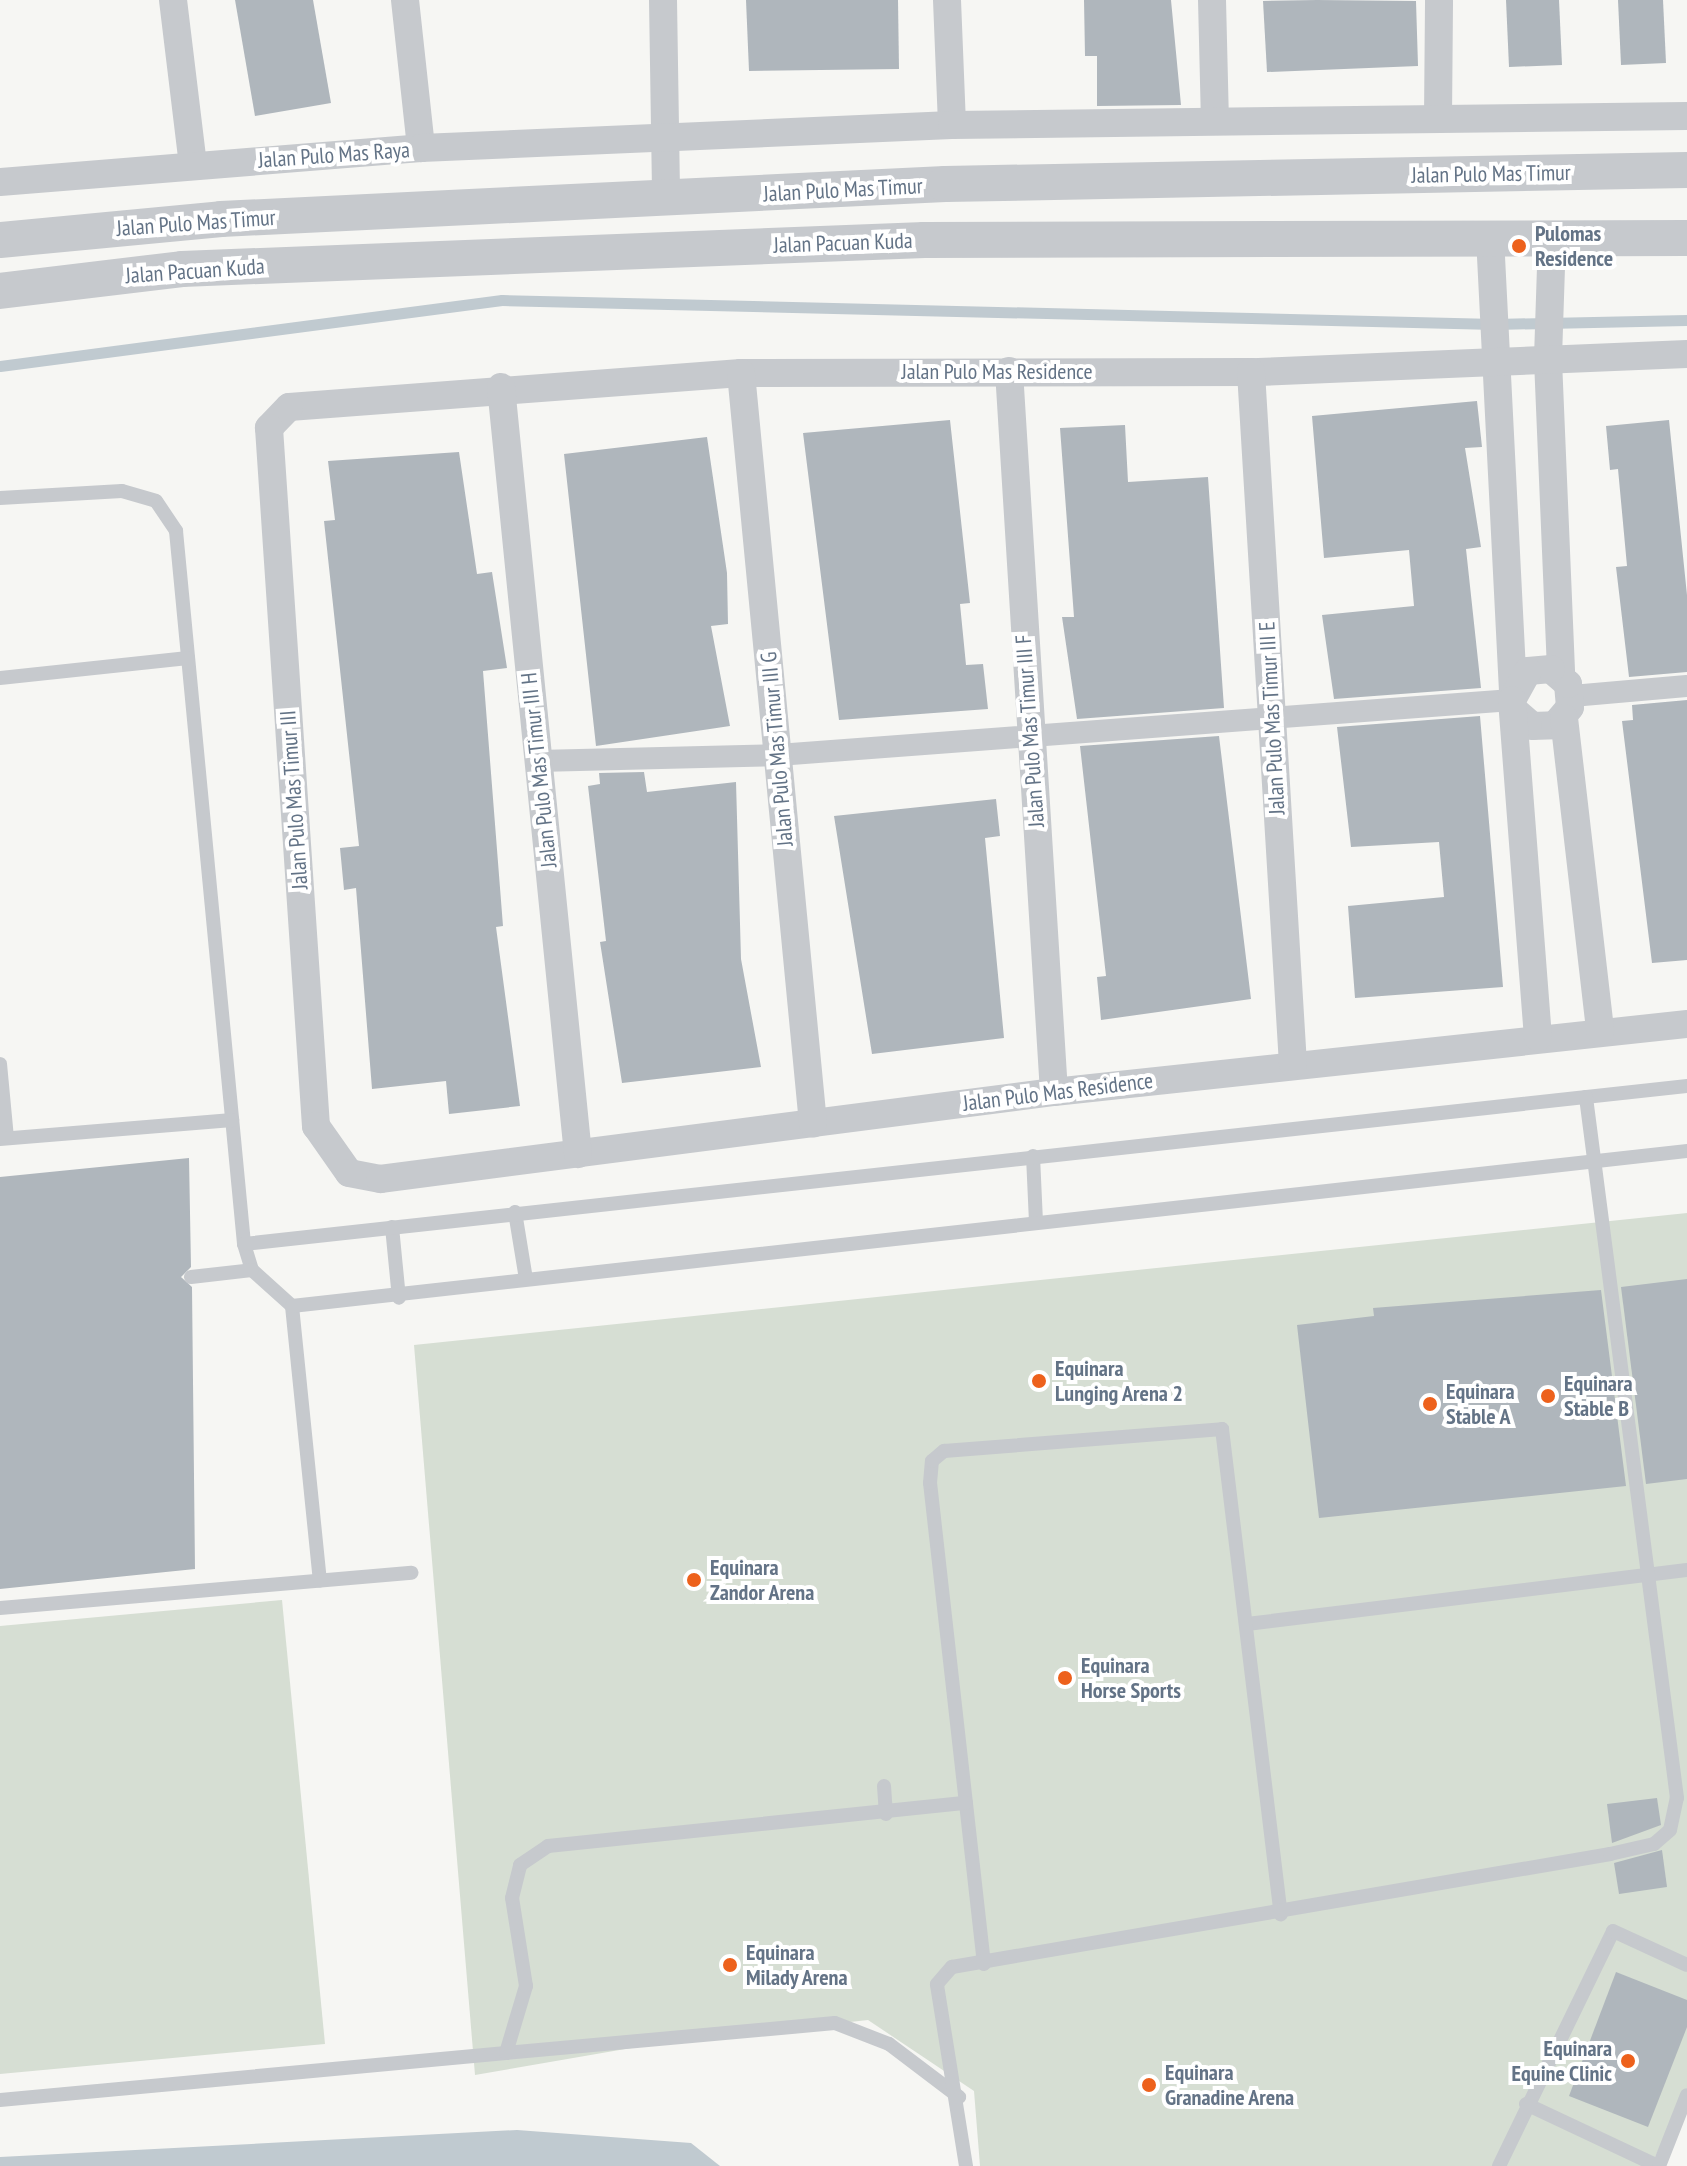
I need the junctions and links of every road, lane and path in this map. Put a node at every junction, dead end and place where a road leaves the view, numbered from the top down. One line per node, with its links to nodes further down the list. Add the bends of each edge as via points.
1 (173, 0): 13 (street)
2 (405, 0): 12 (street)
3 (663, 0): 11 (street)
4 (947, 0): 10 (street)
5 (1212, 0): 9 (street)
6 (1439, 0): 8 (street)
7 (1687, 116): 8 (street)
8 (1438, 118): 9 (street)
9 (1215, 120): 10 (street)
10 (952, 125): 11 (street)
11 (669, 139): 12 (street, Jalan Pulo Mas Raya); 16 (street)
12 (421, 148): 13 (street, Jalan Pulo Mas Raya)
13 (193, 165): 15 (street, Jalan Pulo Mas Raya)
14 (1687, 170): 16 (street, Jalan Pulo Mas Timur, via 945,184)
15 (0, 182)
16 (666, 199): 17 (street, Jalan Pulo Mas Timur)
17 (456, 210): 19 (street, Jalan Pulo Mas Timur, via 221,219); 22 (street)
18 (1687, 238): 20 (street, Jalan Pacuan Kuda)
19 (0, 240)
20 (1552, 249): 21 (street, Jalan Pacuan Kuda); 24 (street)
21 (1490, 251): 22 (street, Jalan Pacuan Kuda, via 924,240); 25 (street)
22 (459, 259): 23 (street, Jalan Pacuan Kuda, via 182,269)
23 (0, 291)
24 (1548, 350): 25 (street, Jalan Pulo Mas Residence); 26 (street, Jalan Pulo Mas Residence); 35 (street)
25 (1493, 352): 28 (street, Jalan Pulo Mas Residence); 36 (street)
26 (1687, 354)
27 (1009, 371): 28 (street, Jalan Pulo Mas Residence); 29 (street, Jalan Pulo Mas Residence); 38 (street, Jalan Pulo Mas Timur III F)
28 (1251, 372): 37 (street, Jalan Pulo Mas Timur III E)
29 (741, 373): 30 (street, Jalan Pulo Mas Residence); 39 (street, Jalan Pulo Mas Timur III G)
30 (501, 387): 40 (street, Jalan Pulo Mas Timur III H); 53 (street, Jalan Pulo Mas Timur III, via 289,407 269,428 316,1126 349,1173 380,1179)
31 (0, 498): 32 (lane, via 122,491 156,501 176,531)
32 (188, 658): 33 (lane); 49 (lane)
33 (0, 678)
34 (1687, 686): 35 (street)
35 (1566, 696): 36 (street, via 1528,671); 36 (street, via 1544,728); 42 (street)
36 (1513, 700): 37 (street); 43 (street)
37 (1273, 720): 38 (street); 45 (street, Jalan Pulo Mas Timur III E)
38 (1030, 735): 39 (street); 47 (street, Jalan Pulo Mas Timur III F)
39 (778, 755): 40 (street); 50 (street, Jalan Pulo Mas Timur III G)
40 (538, 761): 53 (street, Jalan Pulo Mas Timur III H)
41 (1687, 1024): 42 (street, Jalan Pulo Mas Residence)
42 (1600, 1031): 43 (street, Jalan Pulo Mas Residence)
43 (1538, 1037): 45 (street, Jalan Pulo Mas Residence)
44 (0, 1064): 51 (lane)
45 (1293, 1064): 47 (street, Jalan Pulo Mas Residence)
46 (1687, 1086): 48 (lane)
47 (1054, 1092): 50 (street, Jalan Pulo Mas Residence)
48 (1586, 1097): 54 (lane); 55 (lane)
49 (232, 1120): 51 (lane); 59 (lane)
50 (813, 1124): 53 (street, Jalan Pulo Mas Residence)
51 (3, 1138)
52 (1687, 1151): 55 (lane)
53 (578, 1154)
54 (1033, 1156): 56 (lane); 57 (lane)
55 (1594, 1161): 57 (lane); 67 (lane)
56 (515, 1212): 58 (lane); 62 (lane)
57 (1036, 1222): 62 (lane)
58 (392, 1227): 59 (lane); 63 (lane)
59 (244, 1244): 60 (lane)
60 (252, 1270): 61 (lane); 64 (lane)
61 (191, 1277)
62 (526, 1279): 63 (lane)
63 (399, 1298): 64 (lane)
64 (292, 1306): 68 (lane)
65 (1687, 1570): 67 (lane)
66 (412, 1573): 68 (lane)
67 (1644, 1575): 70 (lane); 74 (lane, via 1677,1798 1670,1830 1654,1844)
68 (320, 1581): 69 (lane)
69 (0, 1608)
70 (1247, 1624): 72 (lane, via 1222,1429 944,1451 932,1461 930,1483); 74 (lane)
71 (884, 1786): 73 (lane)
72 (966, 1803): 73 (lane); 75 (lane)
73 (886, 1814): 77 (lane, via 548,1846 520,1865 512,1898 526,1986)
74 (1281, 1914): 75 (lane)
75 (984, 1964): 79 (lane, via 952,1967 937,1984)
76 (1687, 1965): 81 (lane, via 1613,1931)
77 (506, 2053): 79 (lane, via 835,2023 889,2044); 80 (lane)
78 (1687, 2095): 84 (lane)
79 (959, 2097): 82 (lane)
80 (0, 2100)
81 (1526, 2104): 83 (lane); 84 (lane)
82 (966, 2166)
83 (1499, 2166)
84 (1658, 2166)

